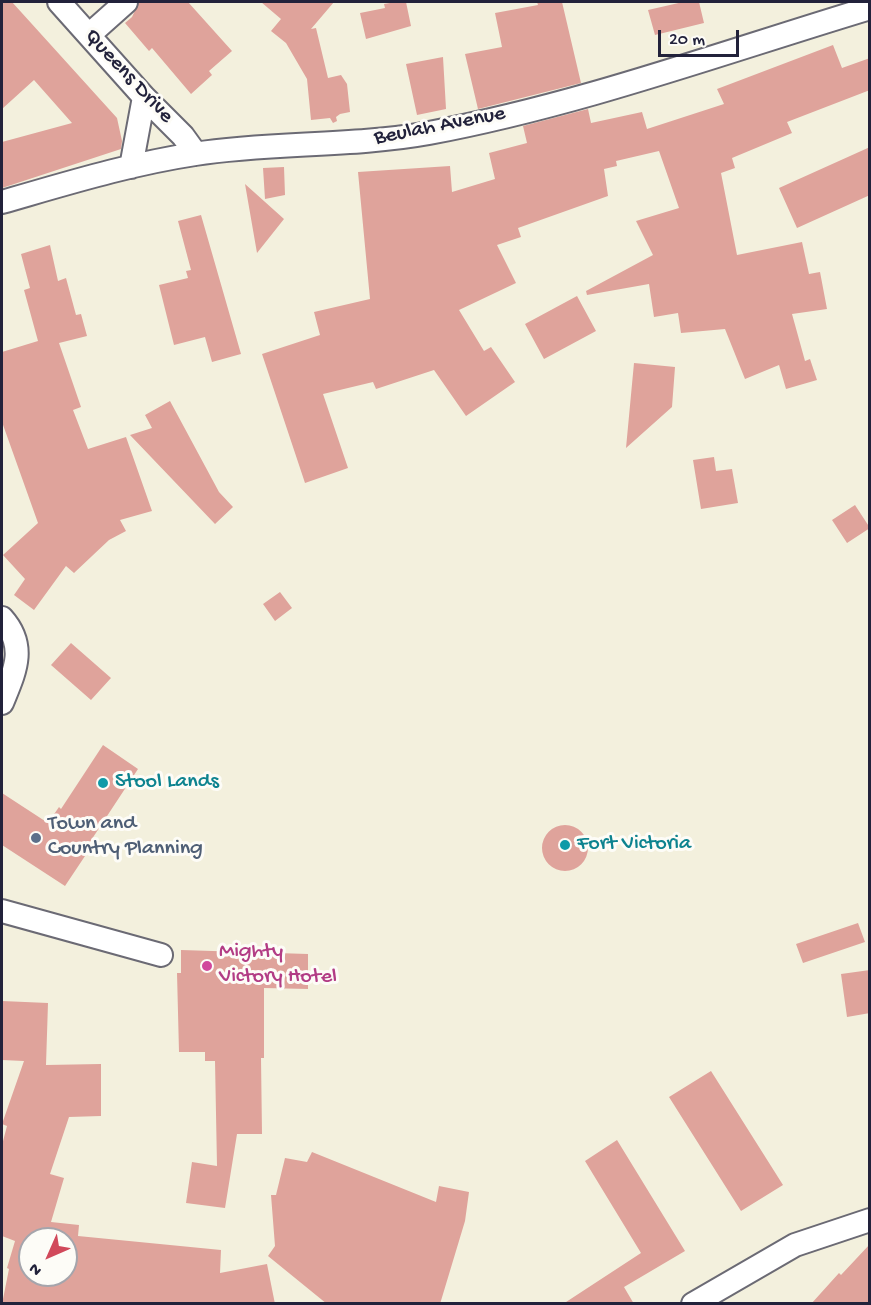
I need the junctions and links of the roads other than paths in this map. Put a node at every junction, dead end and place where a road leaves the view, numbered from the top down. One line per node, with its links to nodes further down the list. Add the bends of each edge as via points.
1 (59, 2): 4 (street, Queens Drive)
2 (126, 2): 4 (street)
3 (870, 8): 6 (street, Beulah Avenue, via 581,98 429,133)
4 (89, 36): 5 (street, Queens Drive)
5 (144, 97): 6 (street, Queens Drive); 7 (street)
6 (196, 154): 7 (street, Beulah Avenue)
7 (131, 167): 8 (street, Beulah Avenue)
8 (2, 202)
9 (2, 618): 10 (street, via 16,645 17,667)
10 (2, 703)
11 (2, 911): 12 (street)
12 (161, 955)
13 (870, 1220): 14 (street, via 795,1245)
14 (693, 1304)

